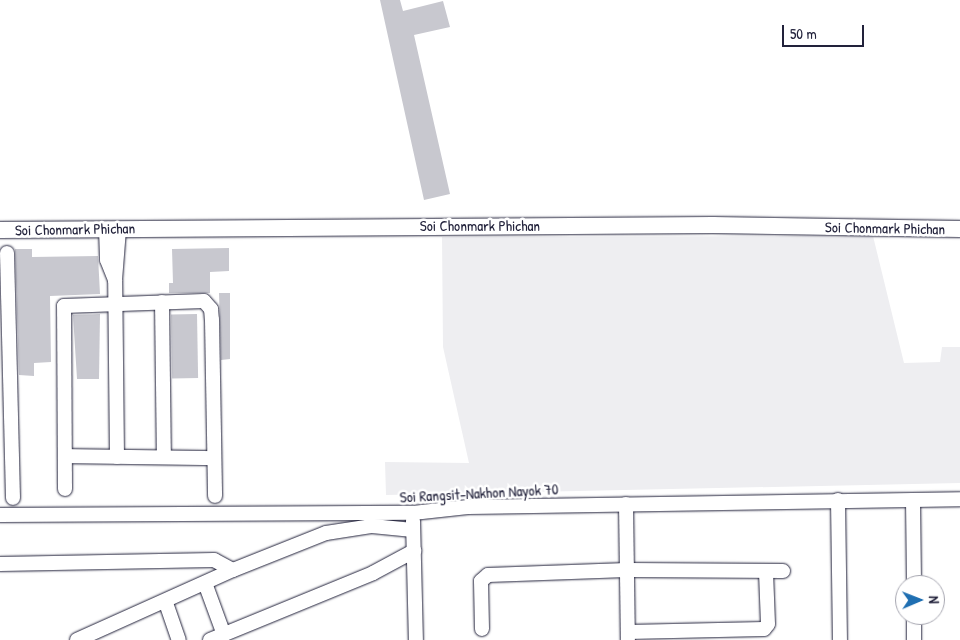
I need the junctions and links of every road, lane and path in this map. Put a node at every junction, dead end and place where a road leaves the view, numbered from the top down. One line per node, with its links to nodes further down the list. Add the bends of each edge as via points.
1 (113, 229): 2 (street, Soi Chonmark Phichan, via 713,225); 3 (street, Soi Chonmark Phichan); 6 (street, via 118,267 114,280)
2 (960, 229)
3 (0, 230)
4 (8, 253): 7 (street)
5 (162, 302): 6 (street); 10 (street); 11 (street, via 204,301 211,309)
6 (115, 304): 8 (street, via 64,306); 9 (street)
7 (4, 398): 14 (street)
8 (66, 456): 9 (street); 12 (street)
9 (117, 457): 10 (street)
10 (164, 457): 11 (street)
11 (214, 458): 13 (street)
12 (65, 489)
13 (215, 496)
14 (13, 498)
15 (960, 499): 17 (street, Soi Rangsit-Nakhon Nayok 70)
16 (838, 500): 17 (street, Soi Rangsit-Nakhon Nayok 70); 18 (street, Soi Rangsit-Nakhon Nayok 70); 39 (street)
17 (913, 500): 28 (street)
18 (626, 504): 19 (street, Soi Rangsit-Nakhon Nayok 70, via 468,507); 25 (street)
19 (413, 513): 20 (street, Soi Rangsit-Nakhon Nayok 70); 21 (street)
20 (0, 515)
21 (413, 530): 22 (street); 24 (street, via 372,526 326,533)
22 (414, 551): 33 (street, via 373,572); 38 (street)
23 (0, 564): 24 (street, via 214,560)
24 (234, 570): 29 (street)
25 (627, 570): 27 (street); 32 (street, via 488,575 481,581); 34 (street)
26 (783, 571): 27 (street)
27 (766, 572): 34 (street, via 768,624 764,629)
28 (914, 575)
29 (205, 583): 30 (street); 33 (street)
30 (166, 603): 35 (street); 36 (street)
31 (914, 625): 40 (street)
32 (482, 629)
33 (224, 634): 37 (street)
34 (628, 636)
35 (77, 640)
36 (179, 640)
37 (210, 640)
38 (416, 640)
39 (840, 640)
40 (914, 640)

